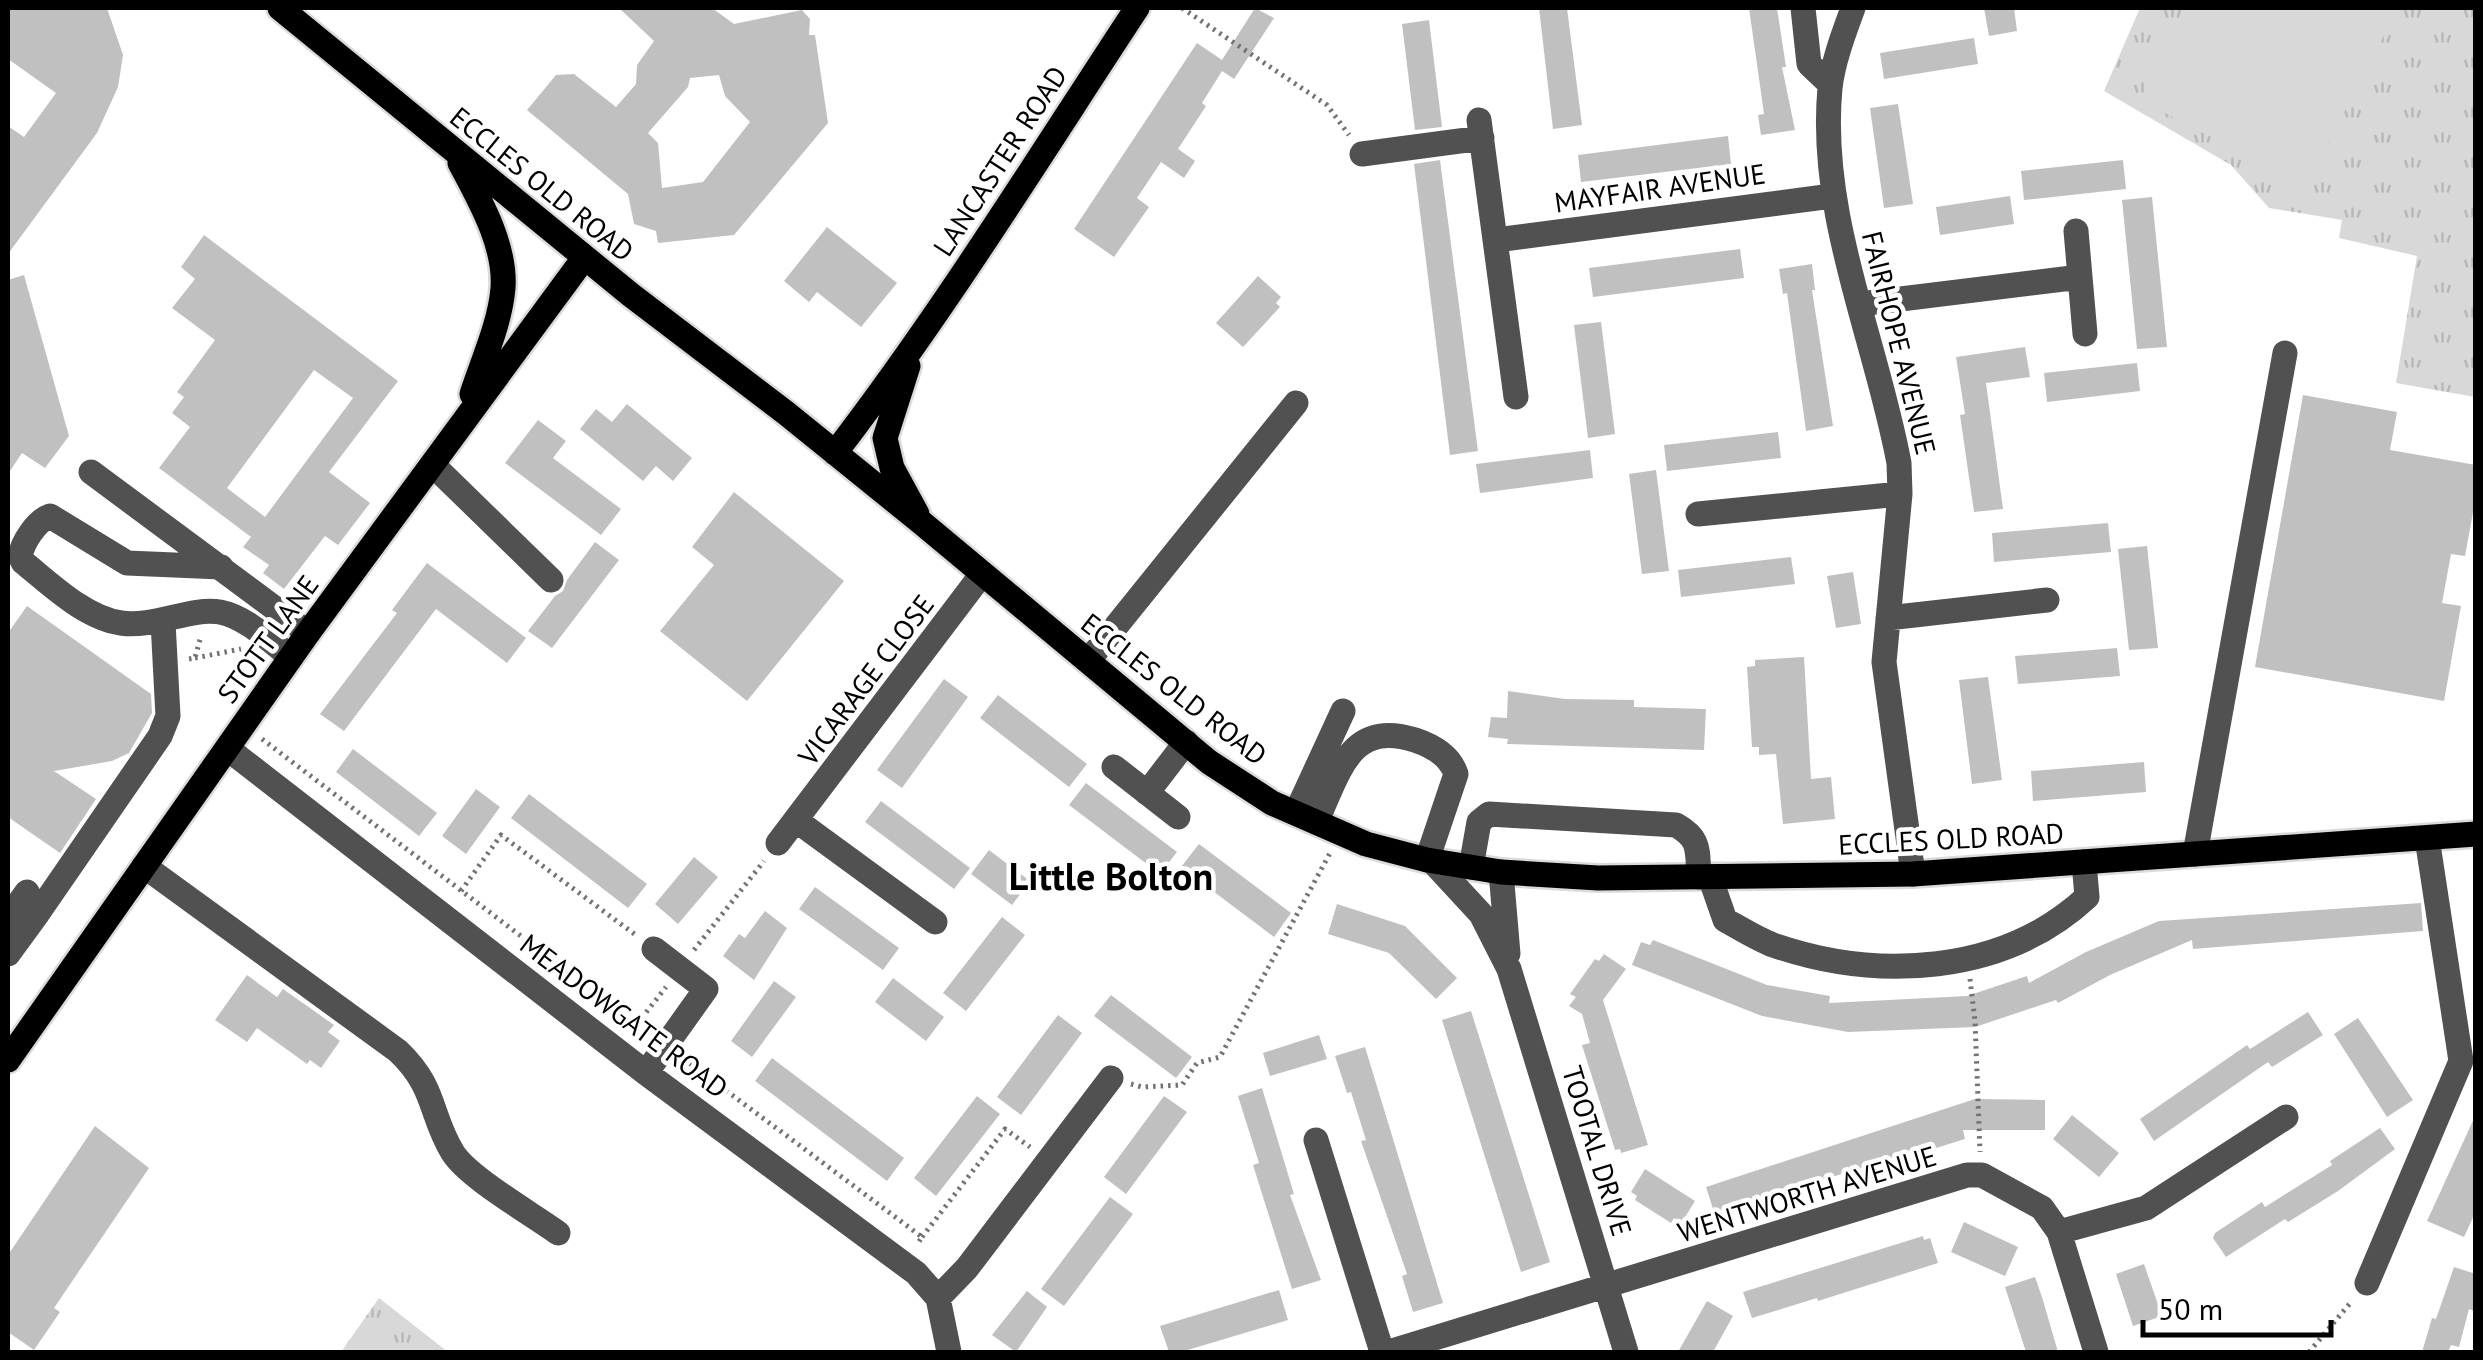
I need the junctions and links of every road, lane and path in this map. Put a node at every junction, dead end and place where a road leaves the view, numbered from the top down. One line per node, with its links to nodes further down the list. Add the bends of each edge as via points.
1 (280, 8): 7 (main road, ECCLES OLD ROAD)
2 (1137, 8): 16 (main road, LANCASTER ROAD)
3 (1182, 8): 8 (path, via 1328,104)
4 (1802, 8): 6 (street, via 1809,64)
5 (1853, 8): 6 (street, FAIRHOPE AVENUE)
6 (1830, 84): 9 (street, FAIRHOPE AVENUE)
7 (453, 150): 12 (main road, ECCLES OLD ROAD); 20 (main road, via 485,210 503,284)
8 (1362, 154): 11 (street, via 1481,129)
9 (1832, 196): 11 (street, MAYFAIR AVENUE); 14 (street, FAIRHOPE AVENUE)
10 (2076, 231): 13 (street)
11 (1496, 240): 18 (street)
12 (584, 258): 20 (main road, STOTT LANE); 21 (main road, ECCLES OLD ROAD)
13 (2080, 277): 14 (street); 15 (street)
14 (1860, 304): 24 (street, FAIRHOPE AVENUE, via 1892,426)
15 (2085, 334)
16 (912, 347): 21 (main road, LANCASTER ROAD); 26 (main road, LANCASTER ROAD, via 884,438)
17 (2285, 353): 53 (street)
18 (1516, 396)
19 (1296, 403): 39 (street)
20 (462, 423): 22 (main road, STOTT LANE)
21 (835, 453): 26 (main road, ECCLES OLD ROAD)
22 (433, 465): 29 (street); 34 (main road, STOTT LANE)
23 (91, 472): 27 (street)
24 (1900, 494): 25 (street); 32 (street, FAIRHOPE AVENUE)
25 (1698, 514)
26 (922, 523): 28 (main road, ECCLES OLD ROAD)
27 (221, 567): 33 (street, via 127,562 50,516 22,546 23,562 84,608 119,623); 34 (street)
28 (982, 574): 39 (main road, ECCLES OLD ROAD); 48 (street, VICARAGE CLOSE)
29 (551, 580)
30 (2047, 600): 32 (street)
31 (204, 612): 33 (street); 36 (street, via 239,618); 37 (path)
32 (1888, 618): 59 (street, FAIRHOPE AVENUE, via 1884,662)
33 (163, 622): 38 (street)
34 (308, 633): 36 (main road, STOTT LANE)
35 (247, 648): 37 (path)
36 (291, 657): 41 (main road, STOTT LANE)
37 (195, 658): 38 (path)
38 (166, 661): 62 (street, via 168,716 160,736)
39 (1088, 661): 42 (main road, ECCLES OLD ROAD)
40 (1343, 711): 47 (street)
41 (244, 725): 43 (main road, STOTT LANE); 61 (path)
42 (1186, 742): 45 (street); 47 (main road, ECCLES OLD ROAD, via 1272,803)
43 (228, 749): 56 (main road, STOTT LANE); 73 (street, MEADOWGATE ROAD)
44 (1114, 766): 45 (street)
45 (1148, 793): 46 (street)
46 (1178, 818)
47 (1306, 818): 49 (main road, ECCLES OLD ROAD); 54 (street, via 1360,741 1390,733 1420,742 1441,752 1456,774)
48 (797, 821): 52 (street, VICARAGE CLOSE); 64 (street)
49 (1340, 832): 54 (main road, ECCLES OLD ROAD); 74 (path, via 1220,1057 1197,1063 1182,1085 1142,1087)
50 (2476, 834): 51 (main road, ECCLES OLD ROAD)
51 (2427, 838): 53 (main road, ECCLES OLD ROAD); 83 (street, via 2461,1061)
52 (778, 842): 68 (path)
53 (2195, 854): 55 (main road, ECCLES OLD ROAD)
54 (1430, 860): 57 (main road, ECCLES OLD ROAD); 69 (street, TOOTAL DRIVE, via 1480,914)
55 (2084, 862): 59 (main road, ECCLES OLD ROAD); 67 (street, via 2087,897 2066,917)
56 (144, 866): 72 (main road, STOTT LANE); 80 (street, via 398,1051 425,1082 453,1154)
57 (1470, 867): 58 (main road, ECCLES OLD ROAD); 60 (street, via 1479,822 1489,814 1676,825 1697,846)
58 (1502, 872): 60 (main road, ECCLES OLD ROAD); 69 (street, TOOTAL DRIVE)
59 (1914, 874): 60 (main road, ECCLES OLD ROAD)
60 (1704, 876): 67 (street, via 1725,920 1771,944 1838,962 1904,967)
61 (461, 890): 65 (path, via 502,835); 70 (path)
62 (38, 913): 63 (street, via 27,892); 66 (street)
63 (8, 918)
64 (935, 922)
65 (654, 949): 68 (street)
66 (8, 954)
67 (1966, 960): 78 (path)
68 (680, 969): 70 (path); 71 (street, via 706,989)
69 (1509, 969): 84 (street, TOOTAL DRIVE)
70 (637, 1024): 71 (path)
71 (665, 1045): 73 (street); 81 (path)
72 (8, 1060)
73 (646, 1073): 82 (street, MEADOWGATE ROAD)
74 (1111, 1078): 77 (street)
75 (2286, 1117): 79 (street, via 2146,1208)
76 (1316, 1140): 87 (street)
77 (1048, 1160): 81 (path, via 1005,1129); 85 (street)
78 (1982, 1175): 79 (street, WENTWORTH AVENUE, via 2042,1208); 84 (street, WENTWORTH AVENUE)
79 (2060, 1232): 89 (street, WENTWORTH AVENUE)
80 (558, 1233)
81 (922, 1237): 82 (path)
82 (902, 1264): 85 (street, MEADOWGATE ROAD)
83 (2366, 1283): 90 (path)
84 (1608, 1288): 87 (street, WENTWORTH AVENUE); 88 (street, TOOTAL DRIVE)
85 (938, 1298): 86 (street)
86 (949, 1352)
87 (1386, 1352)
88 (1626, 1352)
89 (2096, 1352)
90 (2309, 1352)

